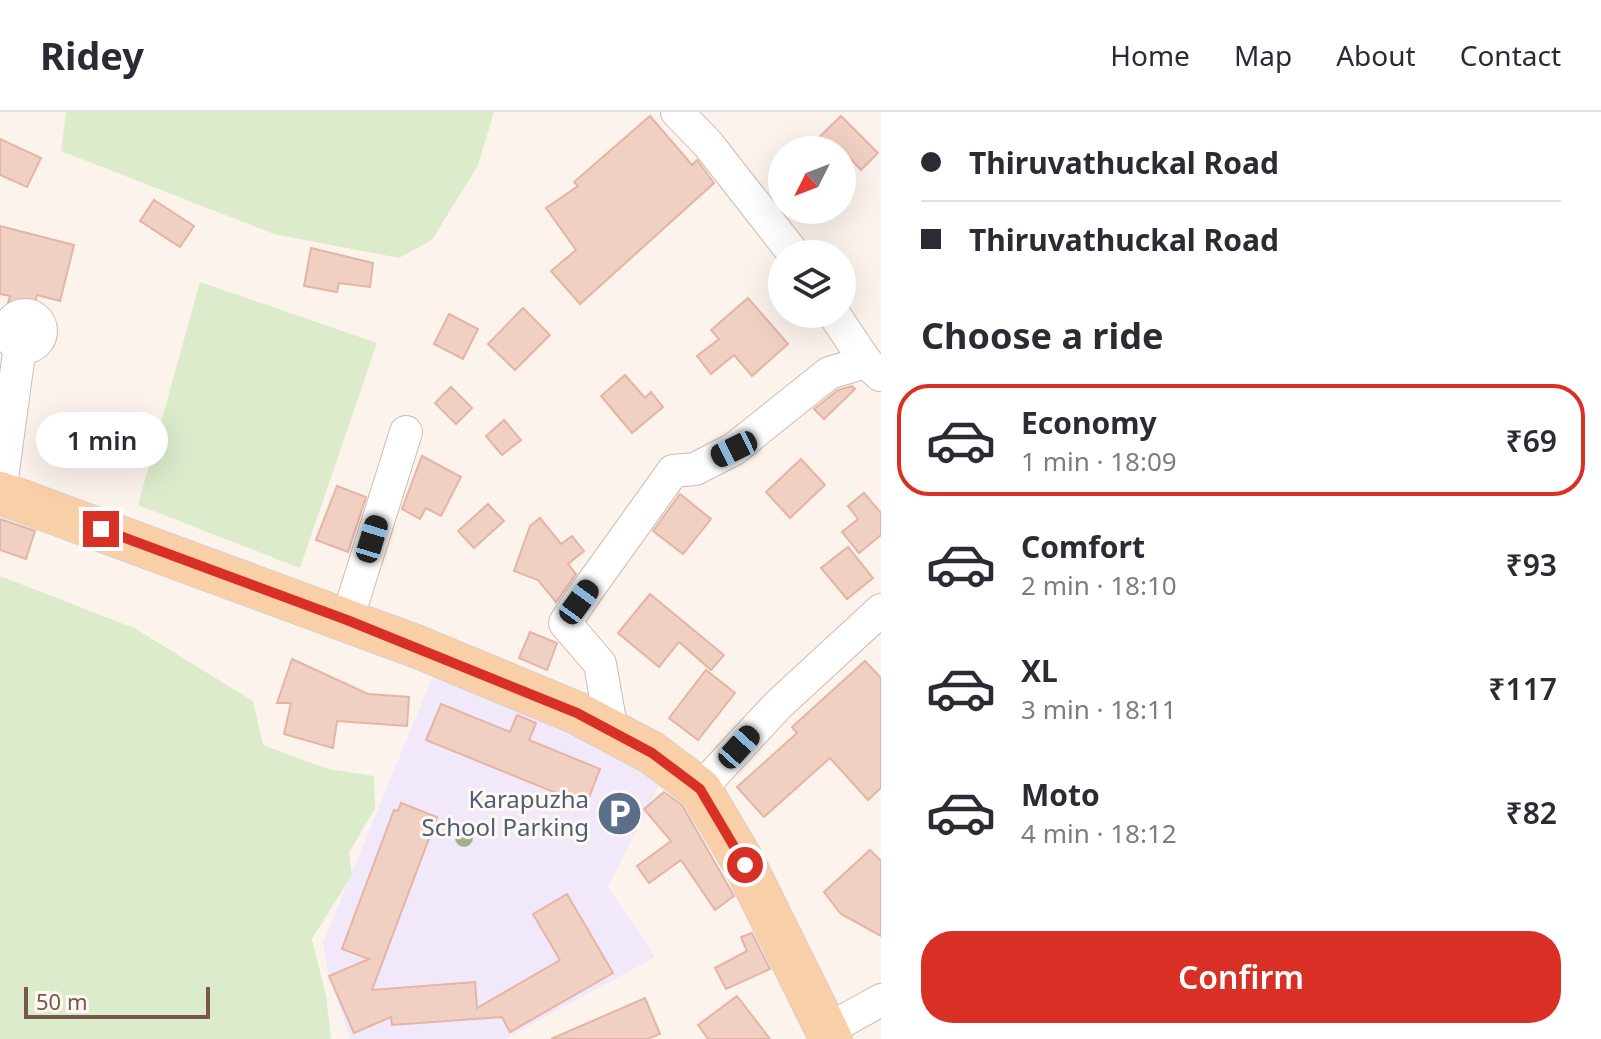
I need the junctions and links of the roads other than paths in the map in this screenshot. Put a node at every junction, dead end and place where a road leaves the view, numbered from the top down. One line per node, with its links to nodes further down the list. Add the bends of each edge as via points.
1 (677, 112): 2 (street)
2 (783, 240)
3 (844, 328): 5 (street)
4 (20, 346): 7 (street)
5 (873, 369): 10 (street, via 829,373 734,449 695,469 673,471 565,623 600,664)
6 (406, 432): 9 (street)
7 (0, 493): 9 (main road)
8 (881, 610): 11 (street, via 778,705)
9 (347, 620): 10 (main road)
10 (612, 732): 11 (main road, via 652,753)
11 (700, 789): 13 (main road, via 745,865)
12 (881, 1000): 13 (street)
13 (829, 1035)

